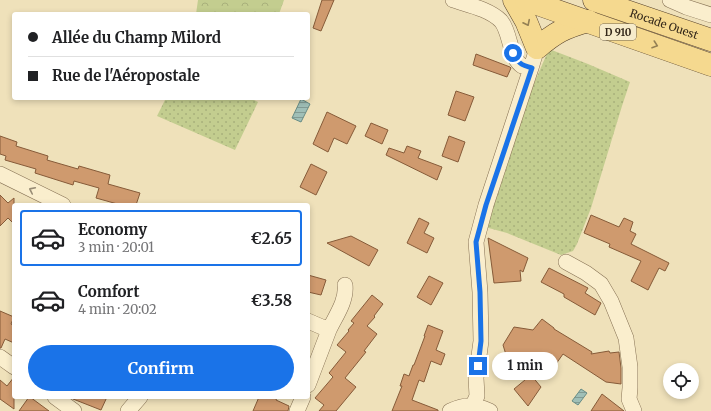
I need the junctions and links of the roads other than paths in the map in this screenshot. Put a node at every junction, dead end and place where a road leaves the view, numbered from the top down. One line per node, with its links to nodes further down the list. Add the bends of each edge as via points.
1 (453, 0): 9 (street, via 484,10 502,22 513,53 522,66)
2 (514, 0): 9 (main road, one-way to 9, via 526,21)
3 (526, 0): 7 (main road, Rocade Ouest / D 910)
4 (594, 0): 8 (main road, Rocade Ouest / D 910)
5 (670, 0): 6 (street)
6 (711, 14)
7 (588, 21): 9 (main road, via 568,27 550,37); 10 (main road, Rocade Ouest / D 910, one-way to 10)
8 (711, 40)
9 (534, 58): 23 (street, via 476,242 481,341 476,378 477,396)
10 (711, 65)
11 (0, 174): 12 (street, one-way to 11)
12 (59, 203)
13 (566, 262): 29 (street, via 601,284 611,301 626,338 630,367 629,399)
14 (345, 285): 16 (street, via 343,300)
15 (310, 322): 16 (street)
16 (329, 330): 19 (street)
17 (0, 357): 18 (street)
18 (12, 366)
19 (310, 380)
20 (58, 399): 24 (street)
21 (138, 399): 25 (street)
22 (302, 399): 26 (street)
23 (473, 405): 27 (street); 28 (street)
24 (74, 411)
25 (128, 411)
26 (297, 411)
27 (450, 411)
28 (490, 411)
29 (634, 411)

